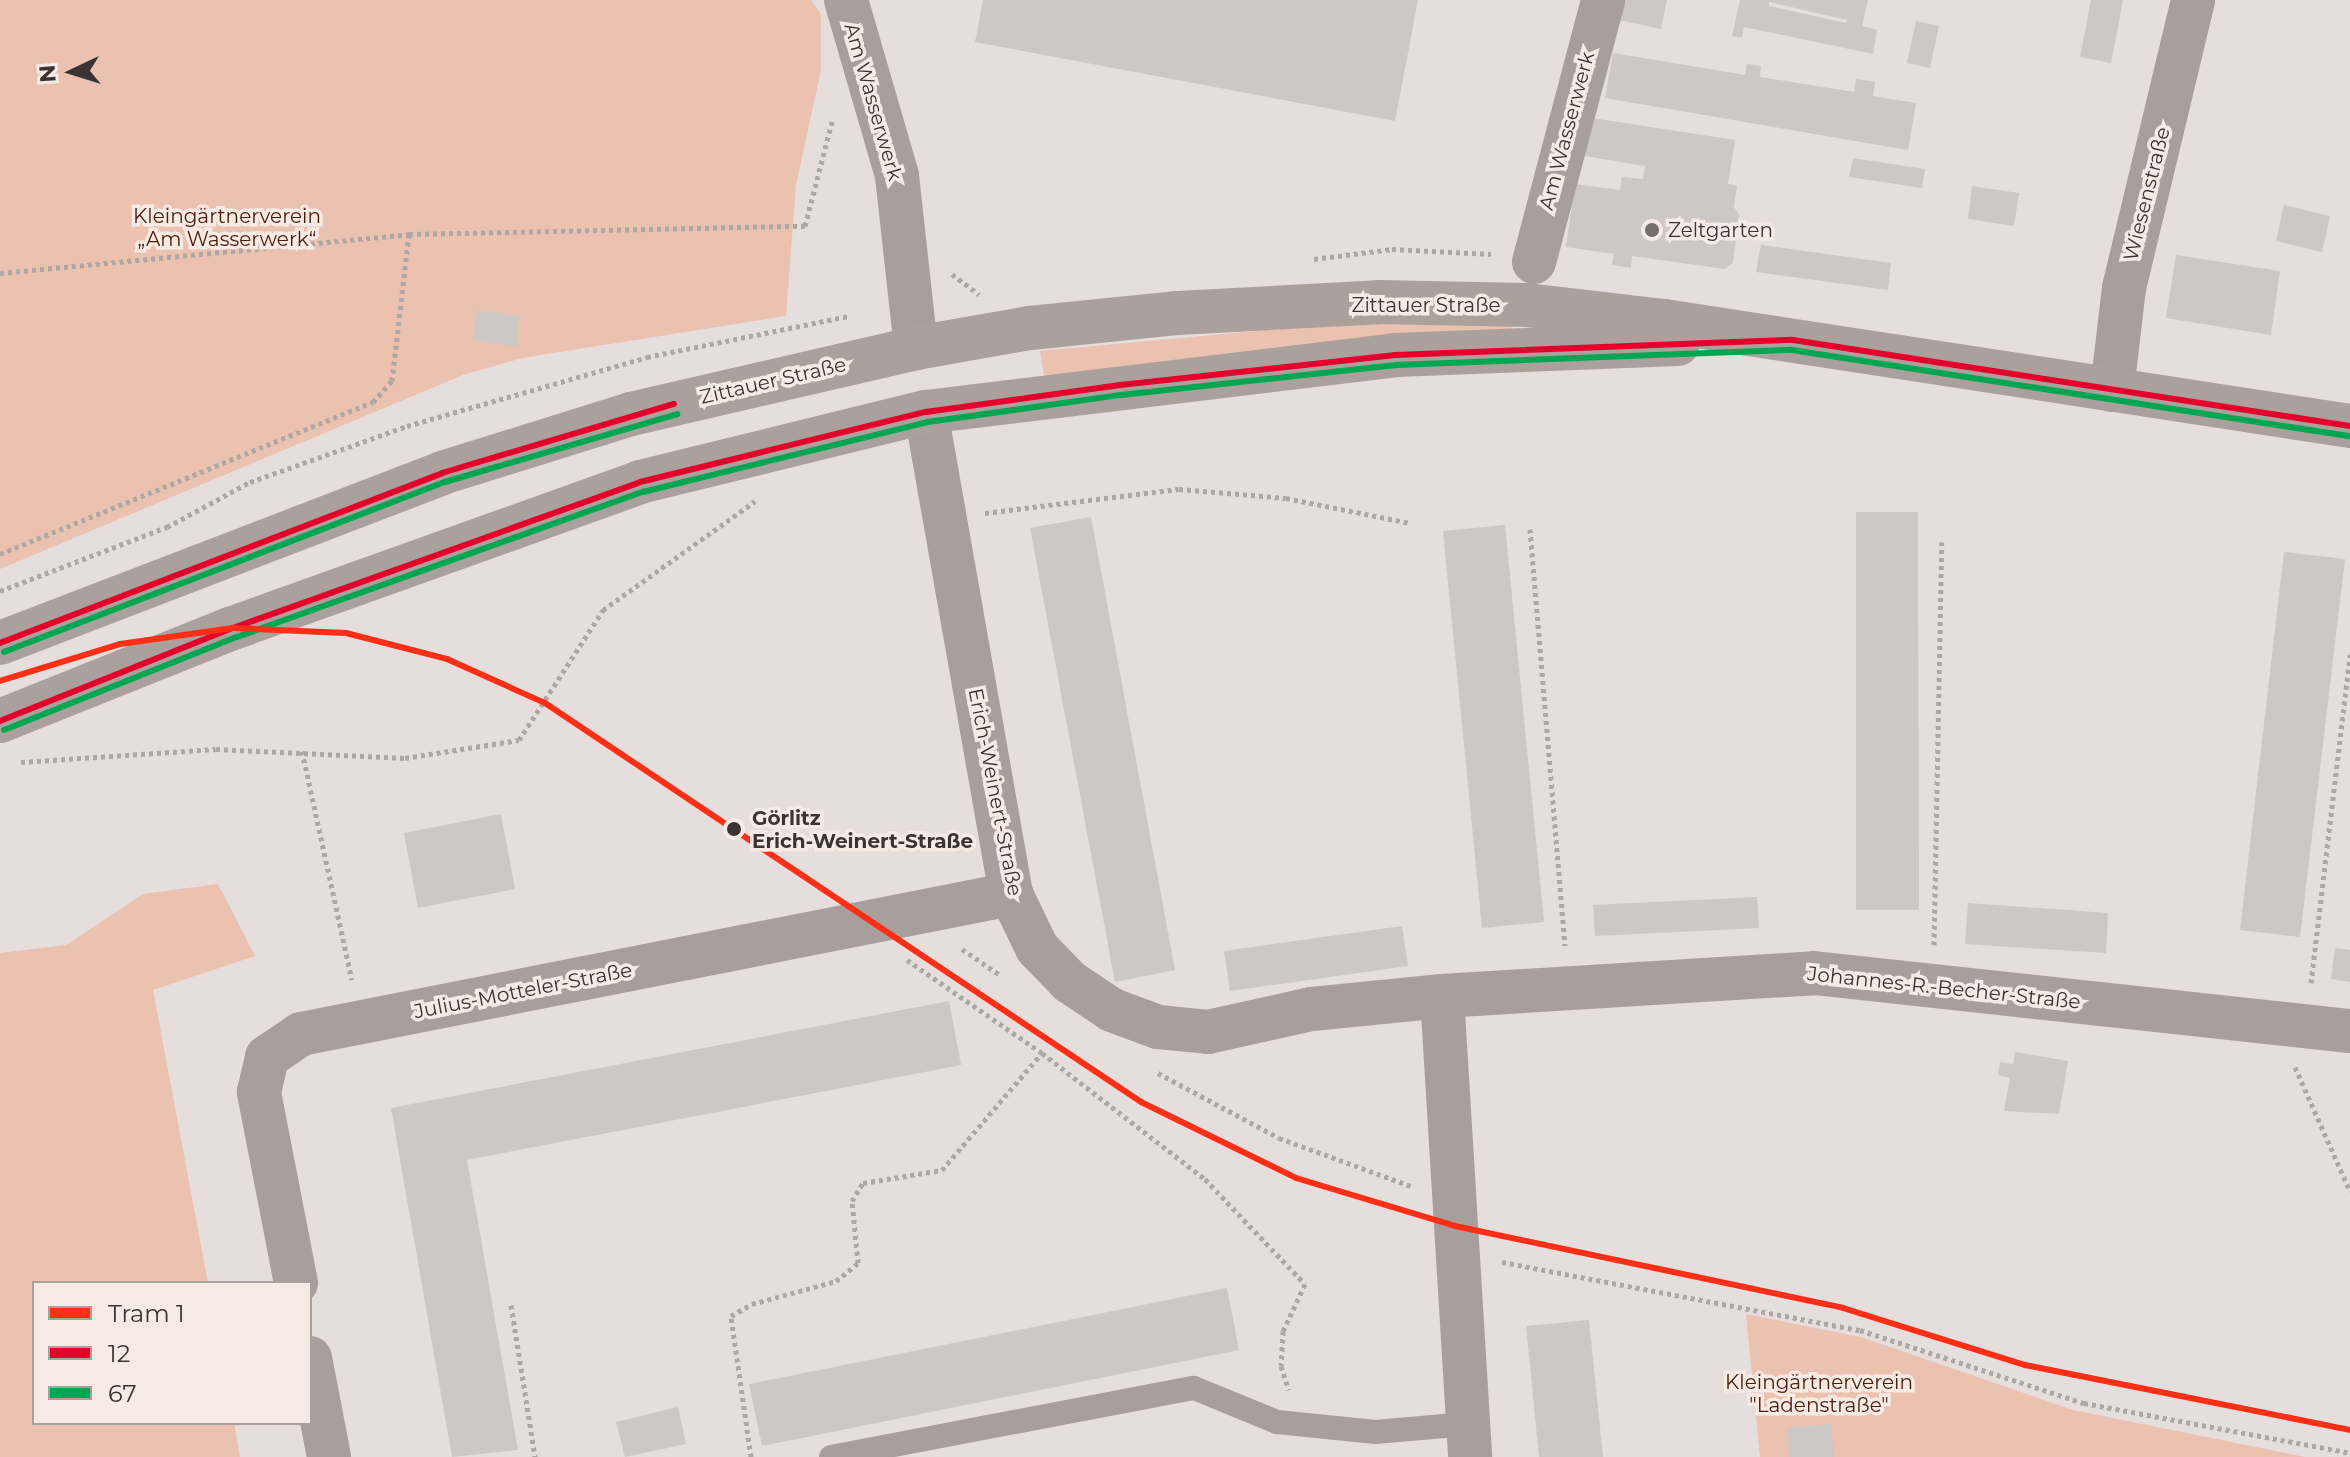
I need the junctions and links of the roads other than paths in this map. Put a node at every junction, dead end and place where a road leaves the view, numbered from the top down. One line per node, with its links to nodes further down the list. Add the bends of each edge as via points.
1 (846, 0): 7 (street, Am Wasserwerk, via 897,176)
2 (1603, 0): 4 (street, Am Wasserwerk)
3 (2193, 0): 9 (street, Wiesenstraße, via 2124,288)
4 (1534, 262): 5 (lane)
5 (1527, 305): 6 (main road, Zittauer Straße); 7 (main road, Zittauer Straße, via 1378,302 1178,313 1030,328); 8 (lane)
6 (1793, 340): 8 (main road, Zittauer Straße); 9 (main road, Zittauer Straße)
7 (916, 348): 10 (main road); 12 (main road, Zittauer Straße, via 631,414 442,473)
8 (1530, 349): 10 (main road, Zittauer Straße, via 1395,355)
9 (2112, 390): 11 (main road, Zittauer Straße)
10 (926, 412): 13 (main road, Zittauer Straße, via 640,482 233,628); 14 (street, Erich-Weinert-Straße)
11 (2350, 426)
12 (0, 643)
13 (0, 721)
14 (1011, 894): 15 (street, Erich-Weinert-Straße, via 1037,948 1070,982 1112,1010 1158,1027 1208,1032 1312,1009); 17 (street, Julius-Motteler-Straße, via 301,1034 267,1057 259,1092)
15 (1442, 996): 16 (street, Johannes-R.-Becher-Straße, via 1814,973); 19 (street)
16 (2350, 1031)
17 (296, 1281)
18 (312, 1368): 20 (street)
19 (1469, 1441): 21 (lane, via 1277,1422 1194,1388)
20 (329, 1457)
21 (831, 1457)

